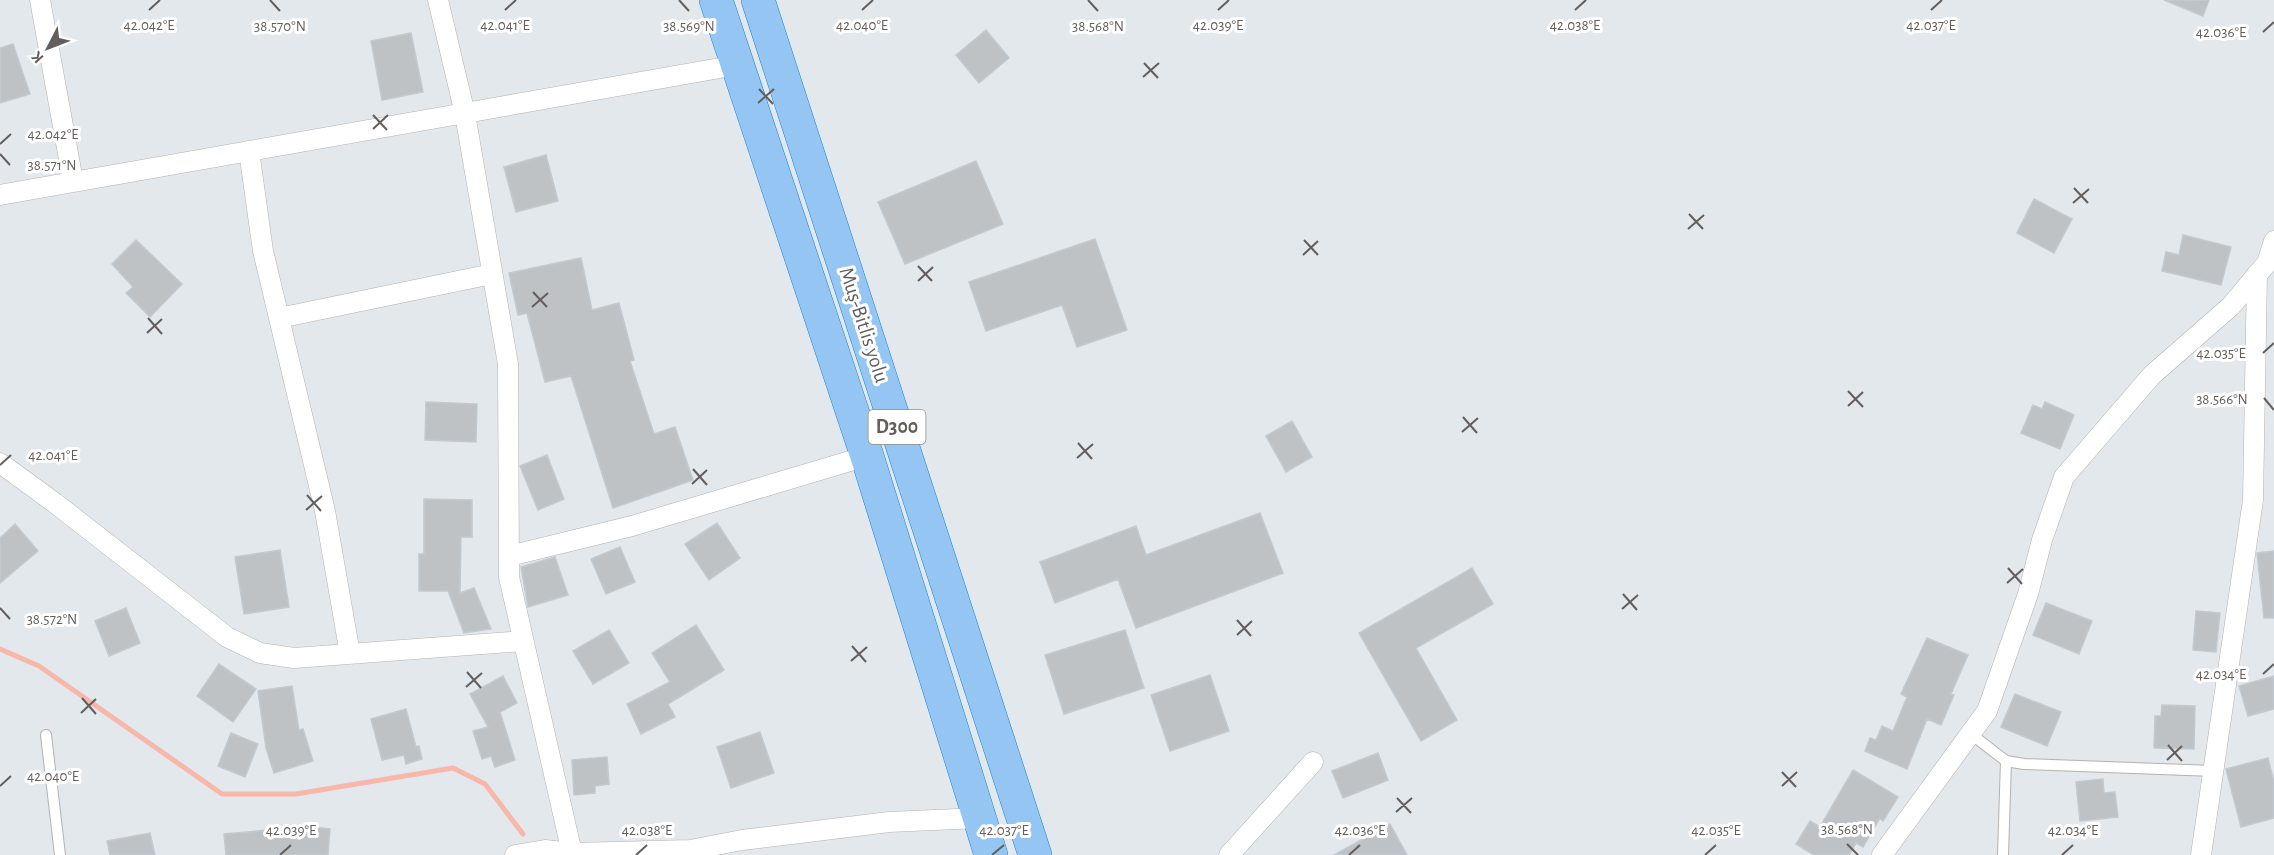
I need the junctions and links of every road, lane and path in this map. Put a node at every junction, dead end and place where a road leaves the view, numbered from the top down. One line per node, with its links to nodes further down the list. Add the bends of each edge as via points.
1 (40, 0): 8 (street)
2 (438, 0): 6 (street)
3 (716, 0): 5 (highway, Muş-Bitlis yolu / D300)
4 (758, 0): 30 (highway, Muş-Bitlis yolu / D300)
5 (737, 65): 6 (street); 14 (highway, Muş-Bitlis yolu / D300)
6 (465, 114): 7 (street); 11 (street)
7 (249, 151): 8 (street); 13 (street)
8 (73, 181): 9 (street)
9 (0, 195)
10 (2274, 241): 12 (street, via 2267,263)
11 (492, 274): 13 (street); 16 (street, via 508,364)
12 (2257, 274): 19 (street, via 2231,306 2152,375 2064,477 1987,711); 23 (street, via 2253,500)
13 (279, 318): 18 (street, via 325,512)
14 (867, 456): 16 (street, via 632,526); 24 (highway, Muş-Bitlis yolu / D300)
15 (0, 463): 18 (street, via 227,638 260,652 294,658)
16 (509, 556): 17 (street, via 509,577)
17 (523, 641): 18 (street); 26 (street)
18 (350, 654)
19 (1971, 734): 21 (lane); 32 (street)
20 (46, 735): 27 (lane)
21 (2006, 760): 23 (lane, via 2024,764); 33 (lane)
22 (1313, 762): 31 (street)
23 (2214, 771): 34 (street)
24 (979, 818): 25 (street, via 889,822); 29 (highway, Muş-Bitlis yolu / D300)
25 (744, 848): 26 (street)
26 (572, 853): 28 (street, via 545,850)
27 (60, 855)
28 (515, 855)
29 (991, 855)
30 (1035, 855)
31 (1229, 855)
32 (1882, 855)
33 (2003, 855)
34 (2201, 855)

